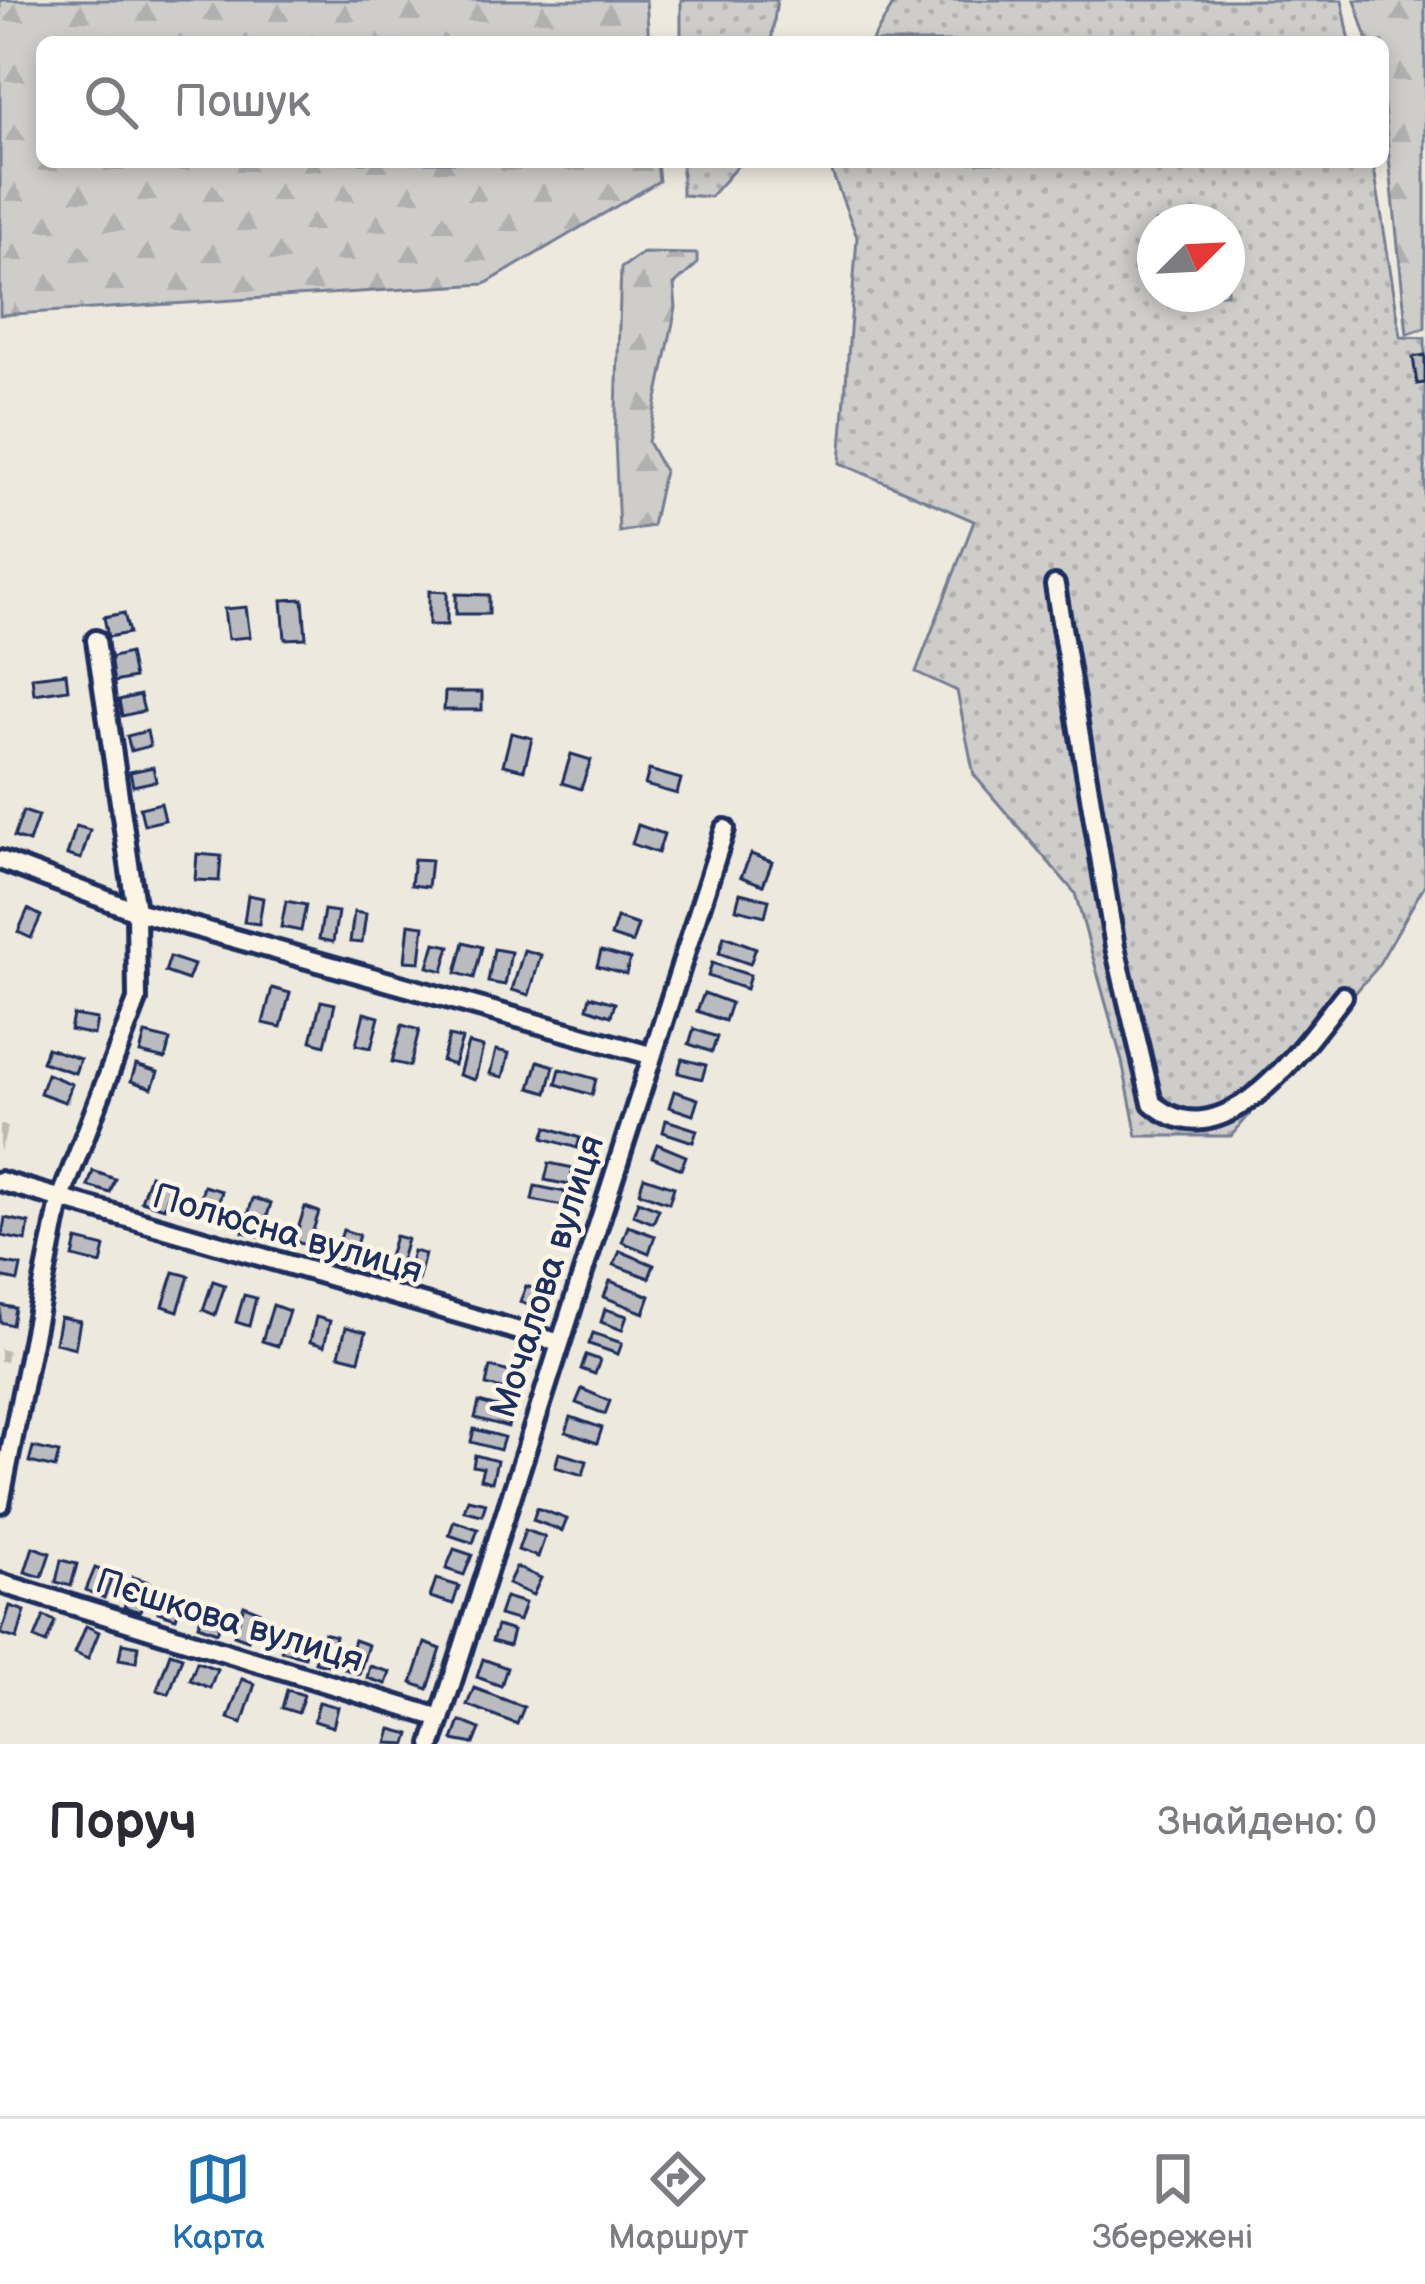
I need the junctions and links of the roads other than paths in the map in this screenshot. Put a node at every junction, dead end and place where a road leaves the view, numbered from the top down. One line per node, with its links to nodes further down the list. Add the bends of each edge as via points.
1 (1055, 585): 6 (street, via 1115,947 1152,1103 1168,1118 1214,1120 1274,1082)
2 (96, 640): 5 (street)
3 (725, 829): 7 (street, Мочалова вулиця)
4 (0, 860): 5 (street)
5 (136, 911): 7 (street); 9 (street, via 136,1000)
6 (1343, 996)
7 (650, 1055): 10 (street, Мочалова вулиця)
8 (0, 1181): 9 (street, Полюсна вулиця)
9 (60, 1201): 10 (street, Полюсна вулиця); 11 (street)
10 (560, 1343): 13 (street, Мочалова вулиця)
11 (0, 1504)
12 (0, 1583): 13 (street, Пєшкова вулиця)
13 (440, 1718): 14 (street, Мочалова вулиця)
14 (432, 1744)

